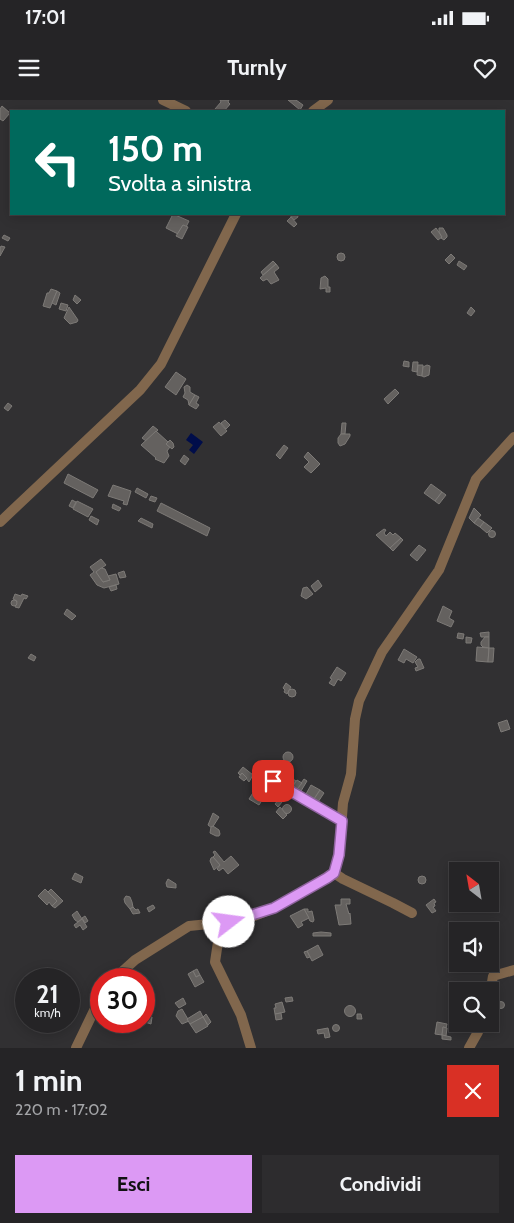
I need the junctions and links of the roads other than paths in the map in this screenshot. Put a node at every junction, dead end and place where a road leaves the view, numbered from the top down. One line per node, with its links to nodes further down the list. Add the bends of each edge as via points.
1 (163, 100): 3 (street)
2 (328, 100): 4 (street)
3 (184, 110)
4 (314, 110)
5 (236, 215): 7 (street, via 161,364 140,390)
6 (514, 437): 9 (street, via 476,479 439,570 382,652 369,677 355,719 351,774)
7 (0, 522)
8 (260, 773): 9 (street)
9 (342, 821): 10 (street)
10 (334, 873): 11 (street); 12 (street, via 274,908 238,920)
11 (412, 913)
12 (220, 922): 13 (street, via 189,926); 19 (street, via 215,962 242,1015)
13 (127, 968)
14 (514, 970): 15 (street, via 493,976)
15 (492, 982)
16 (90, 1017): 18 (street)
17 (478, 1032): 20 (street)
18 (76, 1048)
19 (251, 1048)
20 (469, 1048)

